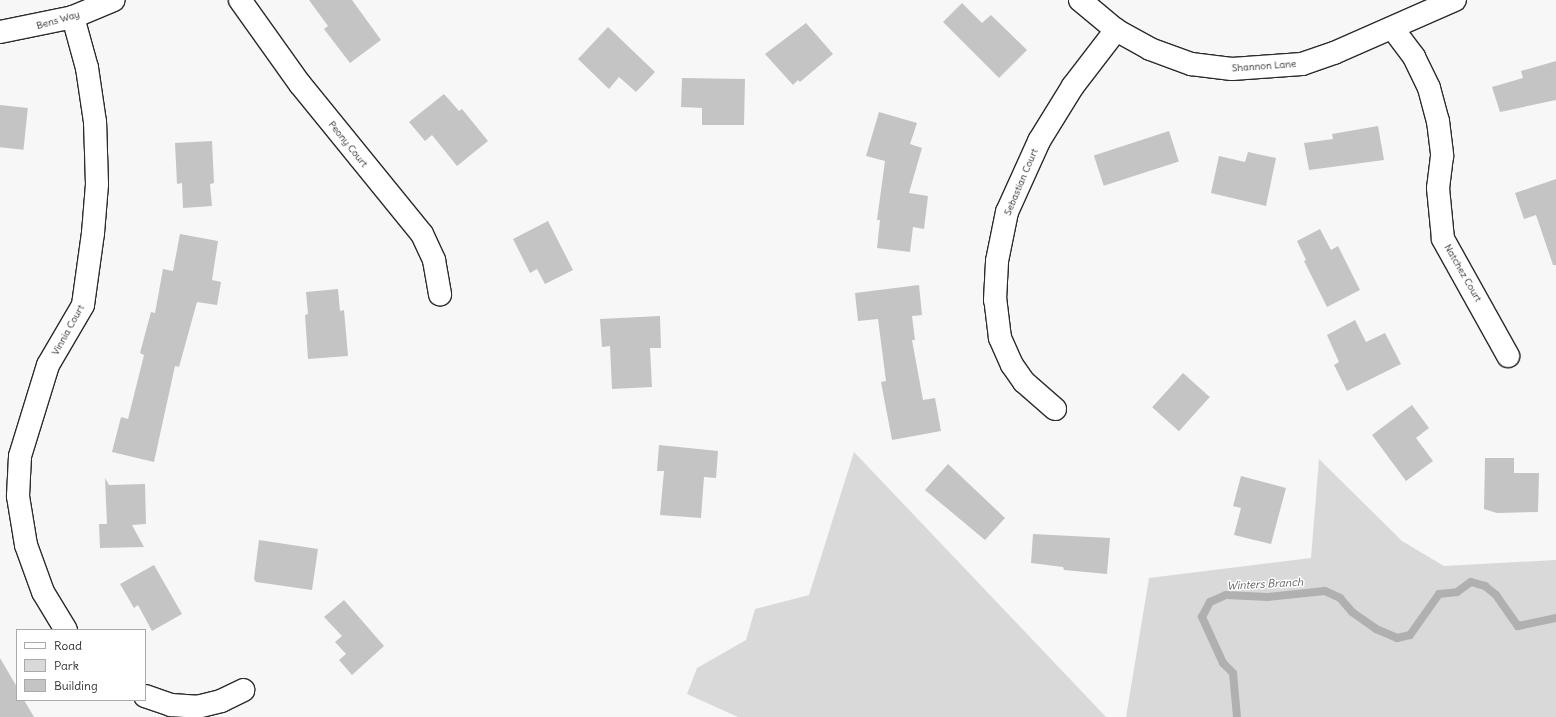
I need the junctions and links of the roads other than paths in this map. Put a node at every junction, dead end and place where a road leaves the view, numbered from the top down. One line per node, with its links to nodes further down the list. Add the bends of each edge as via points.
1 (114, 0): 5 (street, Bens Way)
2 (240, 0): 9 (street, Peony Court, via 300,84 422,234 434,260)
3 (1080, 0): 7 (street, Shannon Lane)
4 (1455, 0): 6 (street, Shannon Lane)
5 (73, 17): 8 (street, Bens Way); 12 (street, Vinnia Court, via 87,68 95,122 97,184 94,233 83,306 48,365 20,456 18,496 28,552 43,592)
6 (1393, 29): 7 (street, Shannon Lane, via 1302,64 1232,69 1191,64 1150,49); 10 (street, Natchez Court, via 1414,57 1429,88 1438,121 1442,156 1438,188 1443,239)
7 (1116, 30): 11 (street, Sebastian Court, via 1073,86 1039,141 1007,212 997,261 995,300 1000,338 1012,365 1024,382)
8 (0, 32)
9 (440, 294)
10 (1508, 356)
11 (1055, 409)
12 (65, 629)
13 (244, 690): 14 (street, via 222,701 197,706 172,705)
14 (146, 696)

